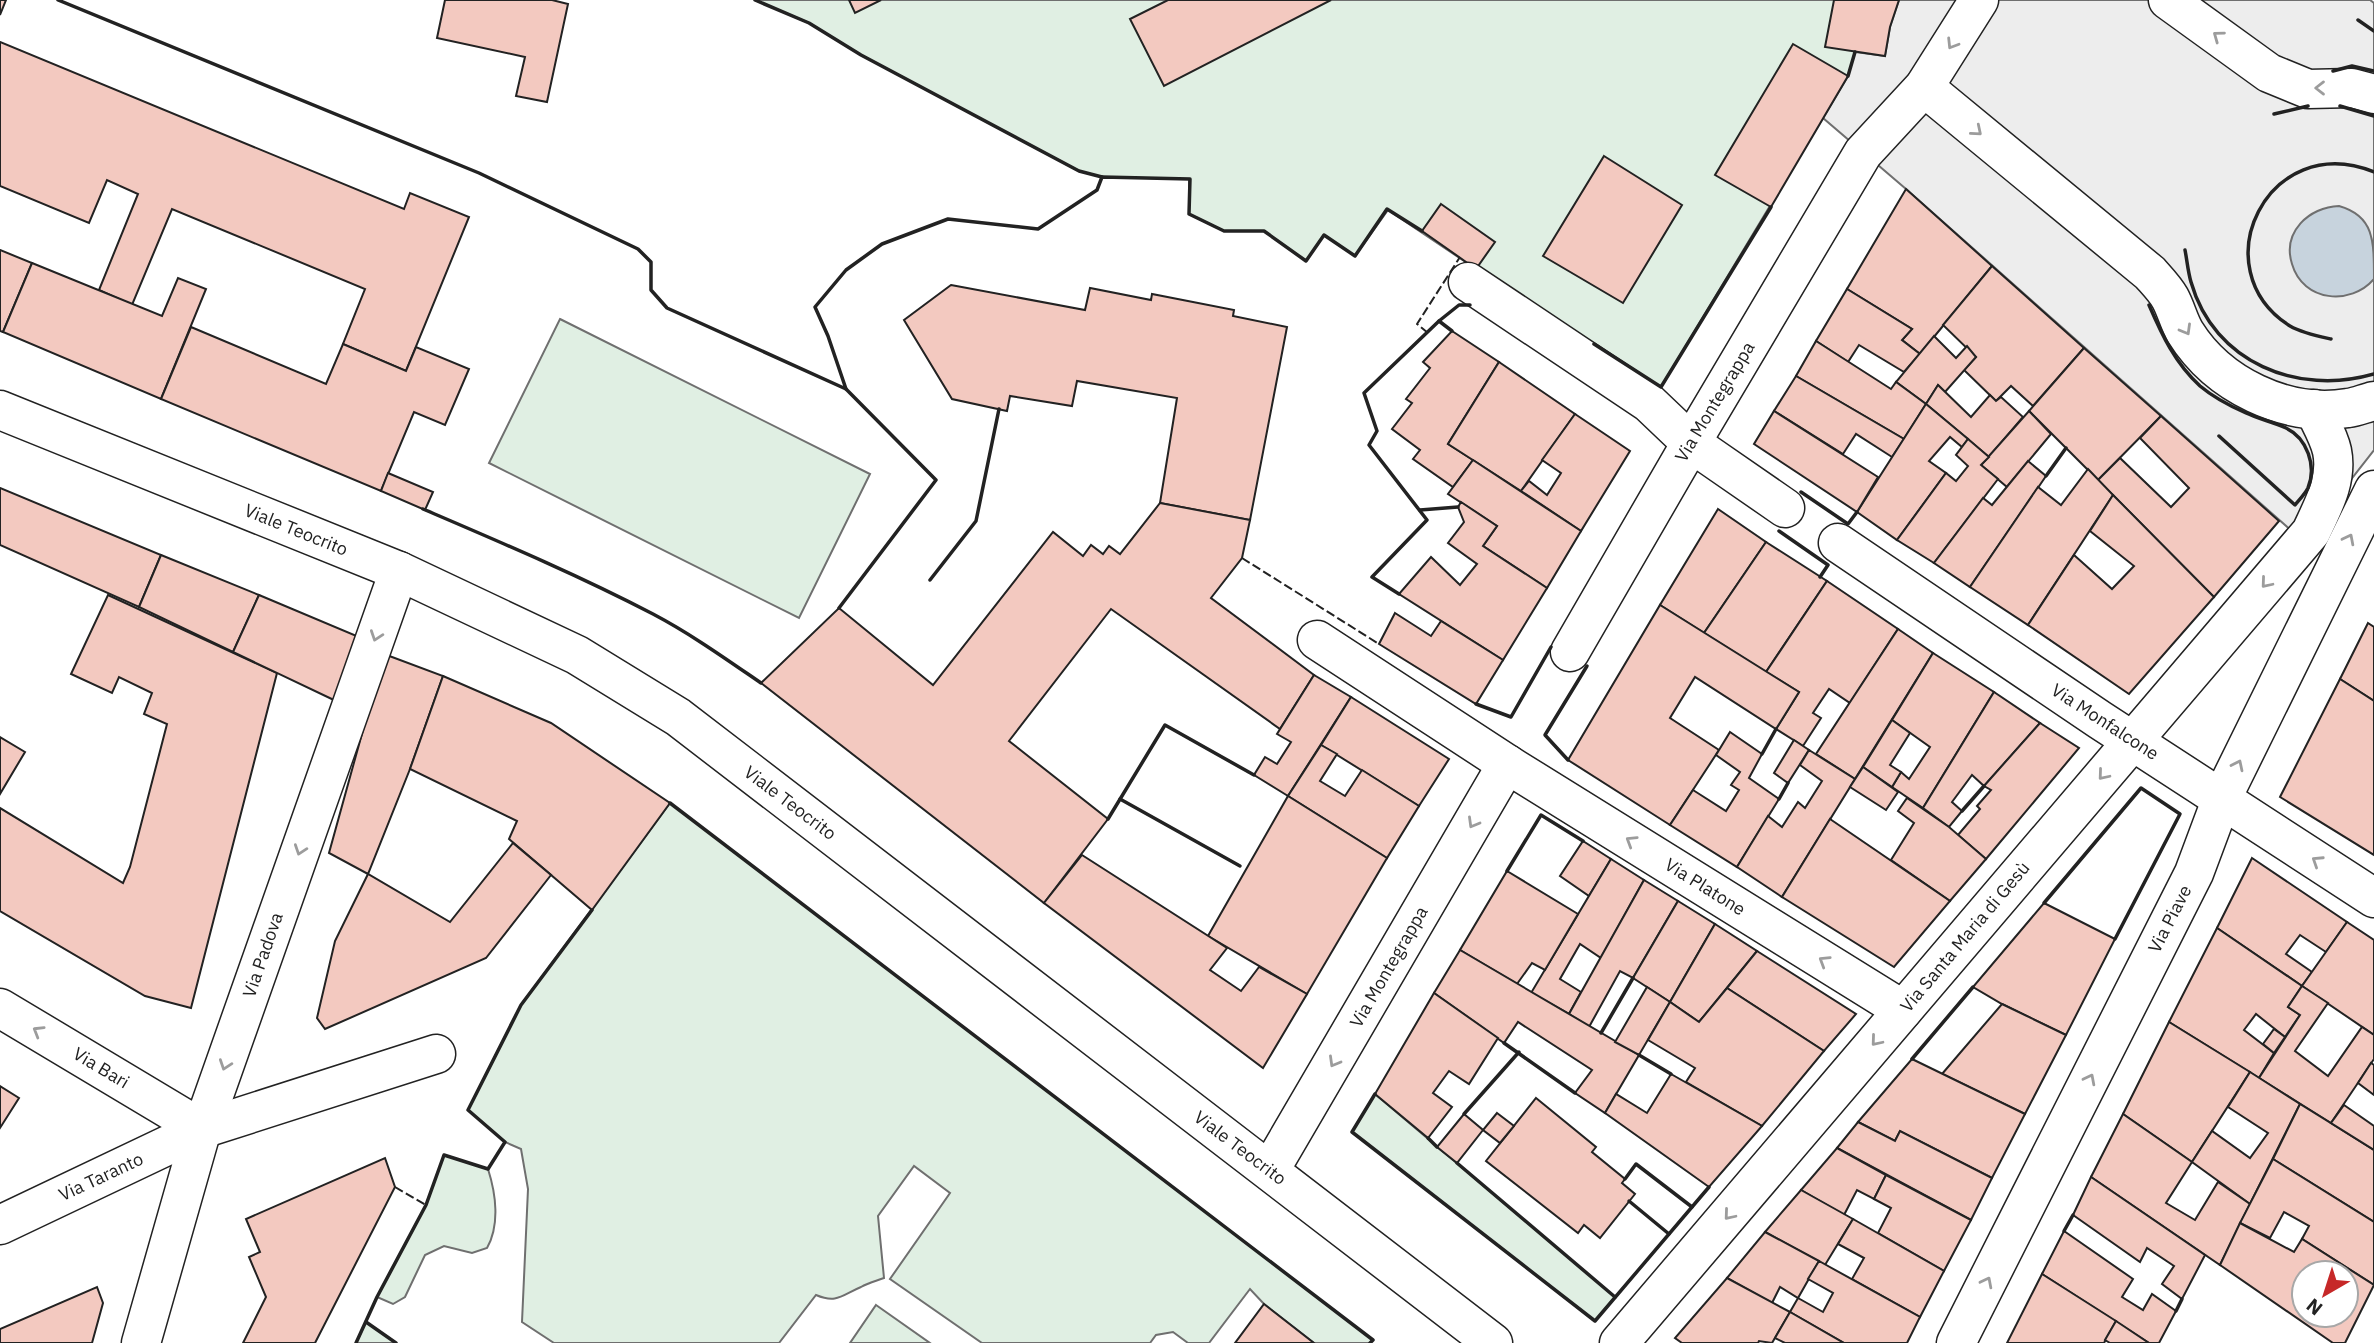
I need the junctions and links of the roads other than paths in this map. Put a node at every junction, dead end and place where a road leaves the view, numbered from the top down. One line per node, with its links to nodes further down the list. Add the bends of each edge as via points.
1 (1979, 0): 3 (street, Via Montegrappa, one-way to 3)
2 (2168, 0): 4 (street, one-way to 2, via 2352,88 2308,89 2269,73)
3 (1924, 88): 7 (street, one-way to 7, via 2150,273 2170,296 2185,332 2209,363 2240,386 2276,402); 9 (street, Via Montegrappa, via 1863,153)
4 (2374, 94)
5 (1468, 282): 9 (street, via 1648,404)
6 (2374, 401): 7 (street, via 2348,408)
7 (2314, 409): 16 (street, Via Santa Maria di Gesù, one-way to 16, via 2332,449 2334,466 2331,486 2311,532)
8 (0, 410): 13 (street, Viale Teocrito)
9 (1691, 443): 11 (street); 15 (street, Via Montegrappa)
10 (2374, 490): 18 (street, Via Piave, one-way to 10)
11 (1785, 508)
12 (1838, 543): 16 (street, Via Monfalcone)
13 (399, 572): 23 (street, Via Padova, one-way to 23); 24 (street, Viale Teocrito, via 577,655 678,717)
14 (1317, 640): 17 (street, Via Platone)
15 (1570, 653)
16 (2133, 741): 18 (street, Via Monfalcone); 21 (street, Via Santa Maria di Gesù, one-way to 21)
17 (1507, 764): 21 (street, Via Platone, one-way to 17); 24 (street, Via Montegrappa, one-way to 24)
18 (2222, 798): 19 (street, Via Monfalcone, one-way to 18); 29 (street, Via Piave, one-way to 18, via 2194,873)
19 (2374, 898)
20 (0, 1007): 23 (street, Via Bari, one-way to 20)
21 (1903, 1010): 28 (street, Via Santa Maria di Gesù, one-way to 28)
22 (436, 1054): 23 (street, Via Taranto)
23 (202, 1129): 25 (street, Via Taranto); 26 (street, Via Padova)
24 (1270, 1170): 27 (street, Viale Teocrito)
25 (0, 1225)
26 (141, 1343)
27 (1493, 1343)
28 (1619, 1343)
29 (1956, 1343)

